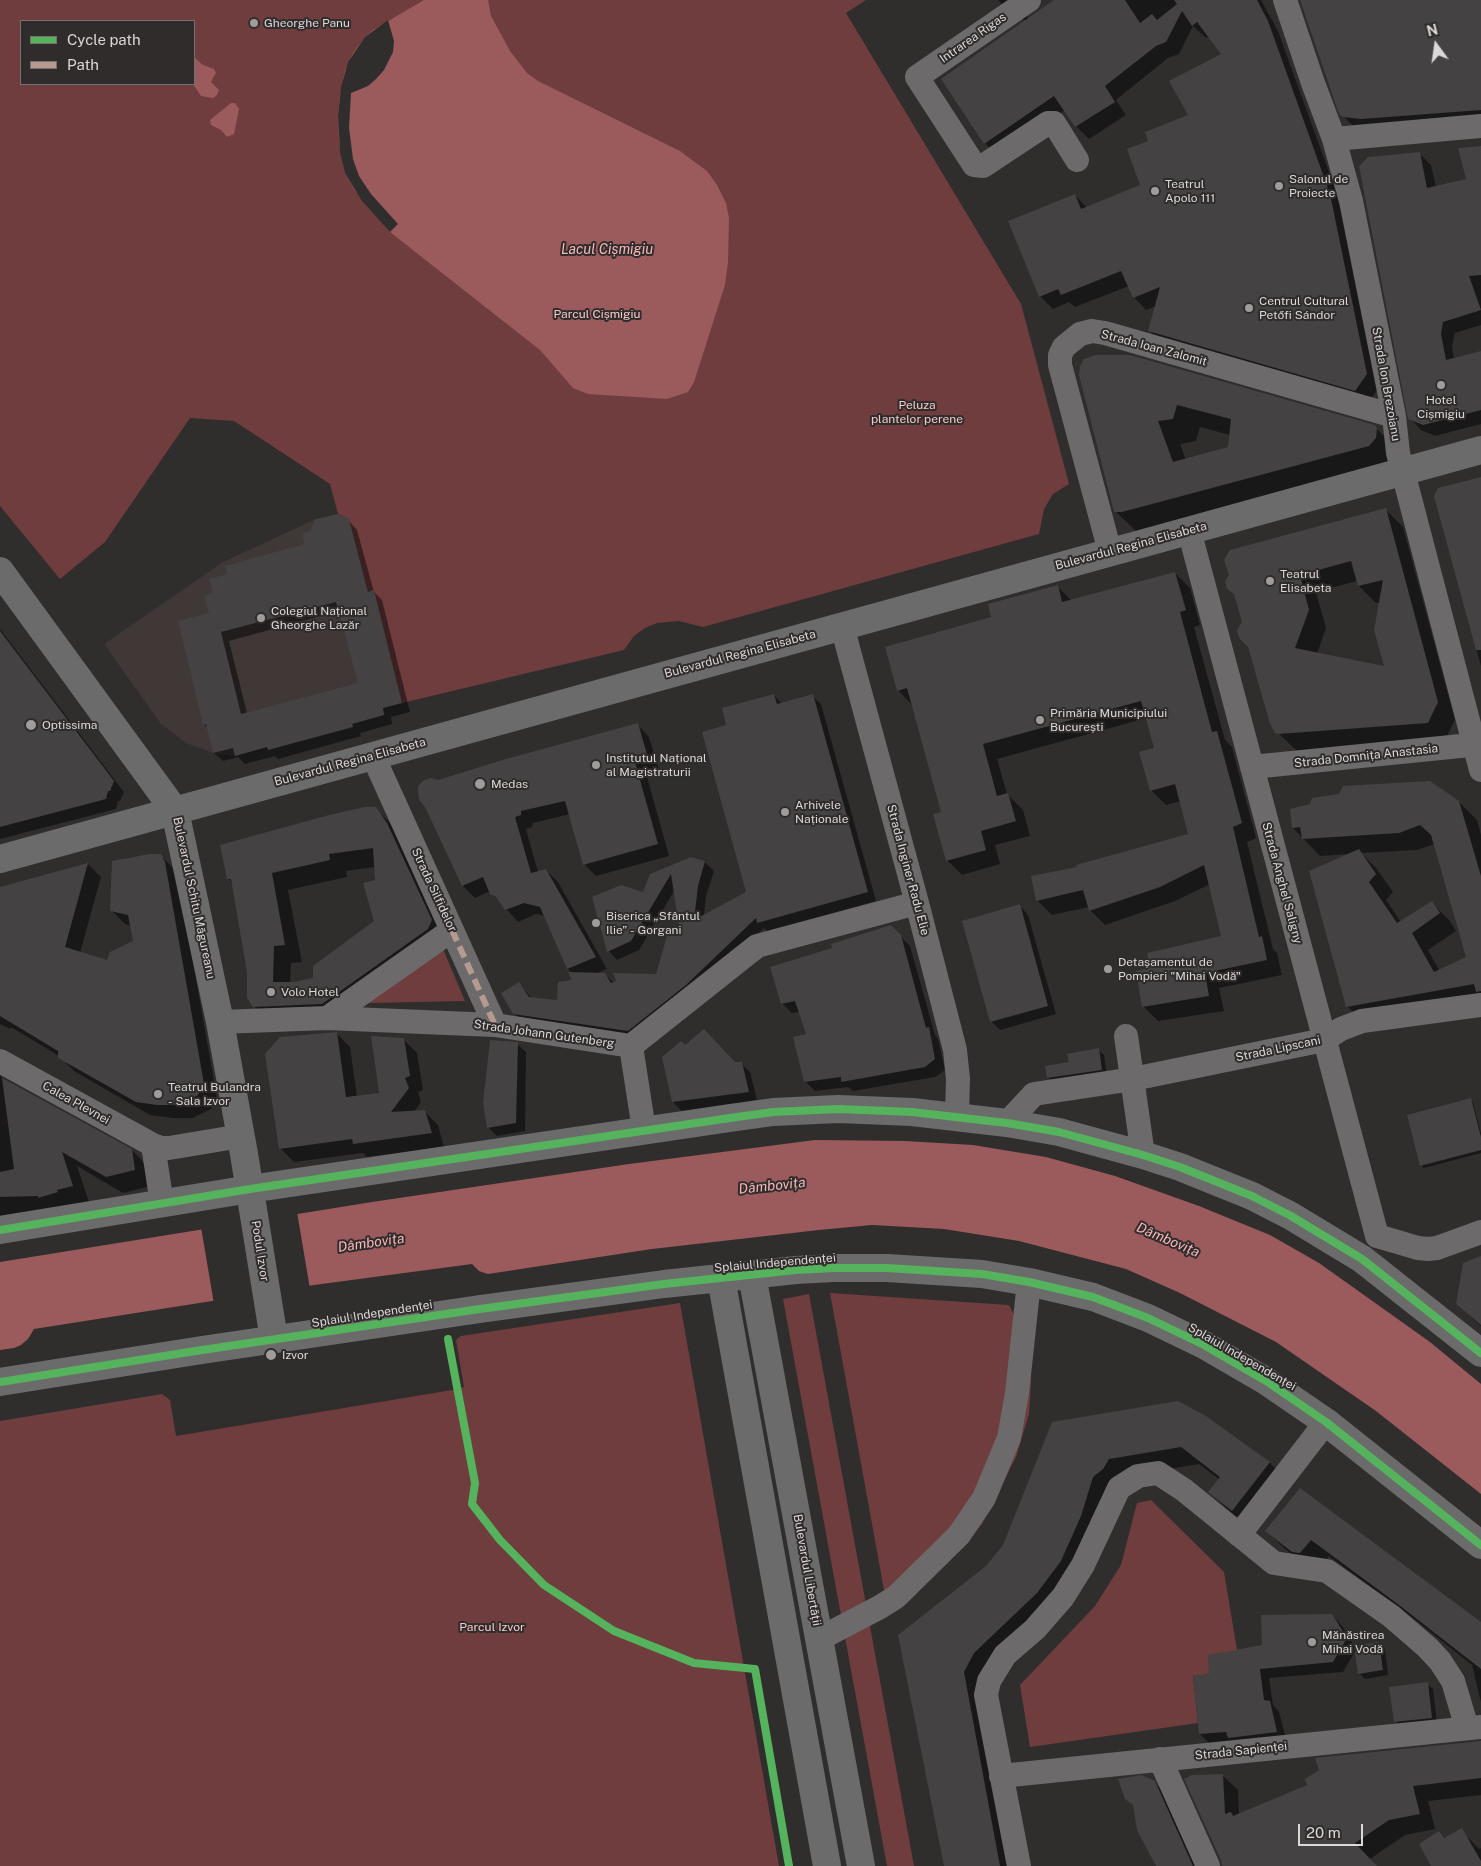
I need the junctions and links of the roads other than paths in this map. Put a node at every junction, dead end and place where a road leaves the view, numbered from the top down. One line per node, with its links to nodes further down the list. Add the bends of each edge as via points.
1 (1029, 0): 5 (street, Intrarea Rigas, via 917,77 974,165 983,166 1048,123 1054,123)
2 (1285, 0): 4 (street, Strada Ion Brezoianu)
3 (1481, 126): 4 (street)
4 (1334, 139): 6 (street, Strada Ion Brezoianu, via 1350,201)
5 (1077, 160)
6 (1394, 416): 8 (street, Strada Ion Brezoianu); 10 (street, Strada Ioan Zalomit, via 1105,333 1092,331 1080,334 1064,347 1060,364)
7 (1481, 450): 8 (main road, Bulevardul Regina Elisabeta)
8 (1403, 471): 9 (main road, Bulevardul Regina Elisabeta); 13 (street, Strada Ion Brezoianu)
9 (1189, 530): 10 (main road, Bulevardul Regina Elisabeta); 15 (street, Strada Anghel Saligny)
10 (1110, 552): 12 (main road, Bulevardul Regina Elisabeta)
11 (0, 570): 17 (main road, Bulevardul Schitu Măgureanu)
12 (842, 626): 14 (main road, Bulevardul Regina Elisabeta); 19 (street, Strada Inginer Radu Elie)
13 (1478, 744): 15 (street, Strada Domnița Anastasia); 16 (street, Strada Ion Brezoianu)
14 (373, 756): 17 (main road, Bulevardul Regina Elisabeta); 20 (street, Strada Silfidelor)
15 (1252, 767): 26 (street, Strada Anghel Saligny)
16 (1481, 770)
17 (175, 811): 18 (main road, Bulevardul Regina Elisabeta); 23 (main road, Bulevardul Schitu Măgureanu)
18 (0, 859)
19 (918, 903): 27 (street, Strada Johann Gutenberg, via 757,946); 30 (street, Strada Inginer Radu Elie, via 955,1050)
20 (452, 930): 22 (street); 24 (street, Strada Silfidelor)
21 (1481, 1005): 26 (street, Strada Lipscani, via 1362,1021)
22 (327, 1018): 23 (street, Strada Johann Gutenberg); 24 (street, Strada Johann Gutenberg)
23 (220, 1022): 33 (main road, Bulevardul Schitu Măgureanu)
24 (495, 1025): 27 (street, Strada Johann Gutenberg)
25 (1126, 1036): 29 (street)
26 (1324, 1040): 29 (street, Strada Lipscani); 40 (street, Strada Anghel Saligny)
27 (630, 1046): 32 (street)
28 (0, 1061): 34 (street, Calea Plevnei)
29 (1133, 1079): 31 (street, Strada Lipscani, via 1034,1094); 35 (street)
30 (957, 1116): 31 (main road); 32 (main road, via 876,1109 805,1110)
31 (1007, 1123): 35 (main road, via 1059,1132)
32 (644, 1130): 36 (main road)
33 (241, 1136): 34 (street, Calea Plevnei, via 169,1148); 36 (main road, Bulevardul Schitu Măgureanu)
34 (153, 1145): 37 (street)
35 (1144, 1155): 41 (main road, via 1252,1196)
36 (252, 1198): 37 (main road); 45 (main road, Podul Izvor)
37 (162, 1204): 38 (main road)
38 (0, 1230)
39 (1481, 1232): 40 (street, via 1428,1249)
40 (1377, 1236): 41 (street)
41 (1362, 1259): 46 (main road)
42 (752, 1275): 43 (main road, Splaiul Independenței); 44 (main road, Splaiul Independenței, via 833,1268 887,1268 972,1273); 51 (main road, Bulevardul Libertății)
43 (721, 1278): 45 (main road, Splaiul Independenței, via 582,1294); 55 (main road)
44 (1029, 1282): 48 (main road, Splaiul Independenței, via 1093,1297 1148,1318 1266,1381); 51 (street, via 1009,1438 984,1498 959,1535 896,1597)
45 (274, 1340): 47 (main road, Splaiul Independenței)
46 (1481, 1353)
47 (0, 1382)
48 (1326, 1422): 49 (street); 50 (main road, Splaiul Independenței)
49 (1239, 1535): 52 (street, via 1274,1563 1327,1571 1398,1623 1428,1648 1449,1674); 54 (street, via 1158,1473 1138,1476 1119,1488 1083,1565 1063,1598 1005,1655 989,1681 986,1695)
50 (1481, 1545)
51 (819, 1640): 56 (main road, Bulevardul Libertății)
52 (1474, 1727): 53 (street, Strada Sapienței)
53 (1160, 1759): 54 (street, Strada Sapienței); 58 (street)
54 (1001, 1776): 57 (street)
55 (827, 1866)
56 (861, 1866)
57 (1019, 1866)
58 (1208, 1866)

